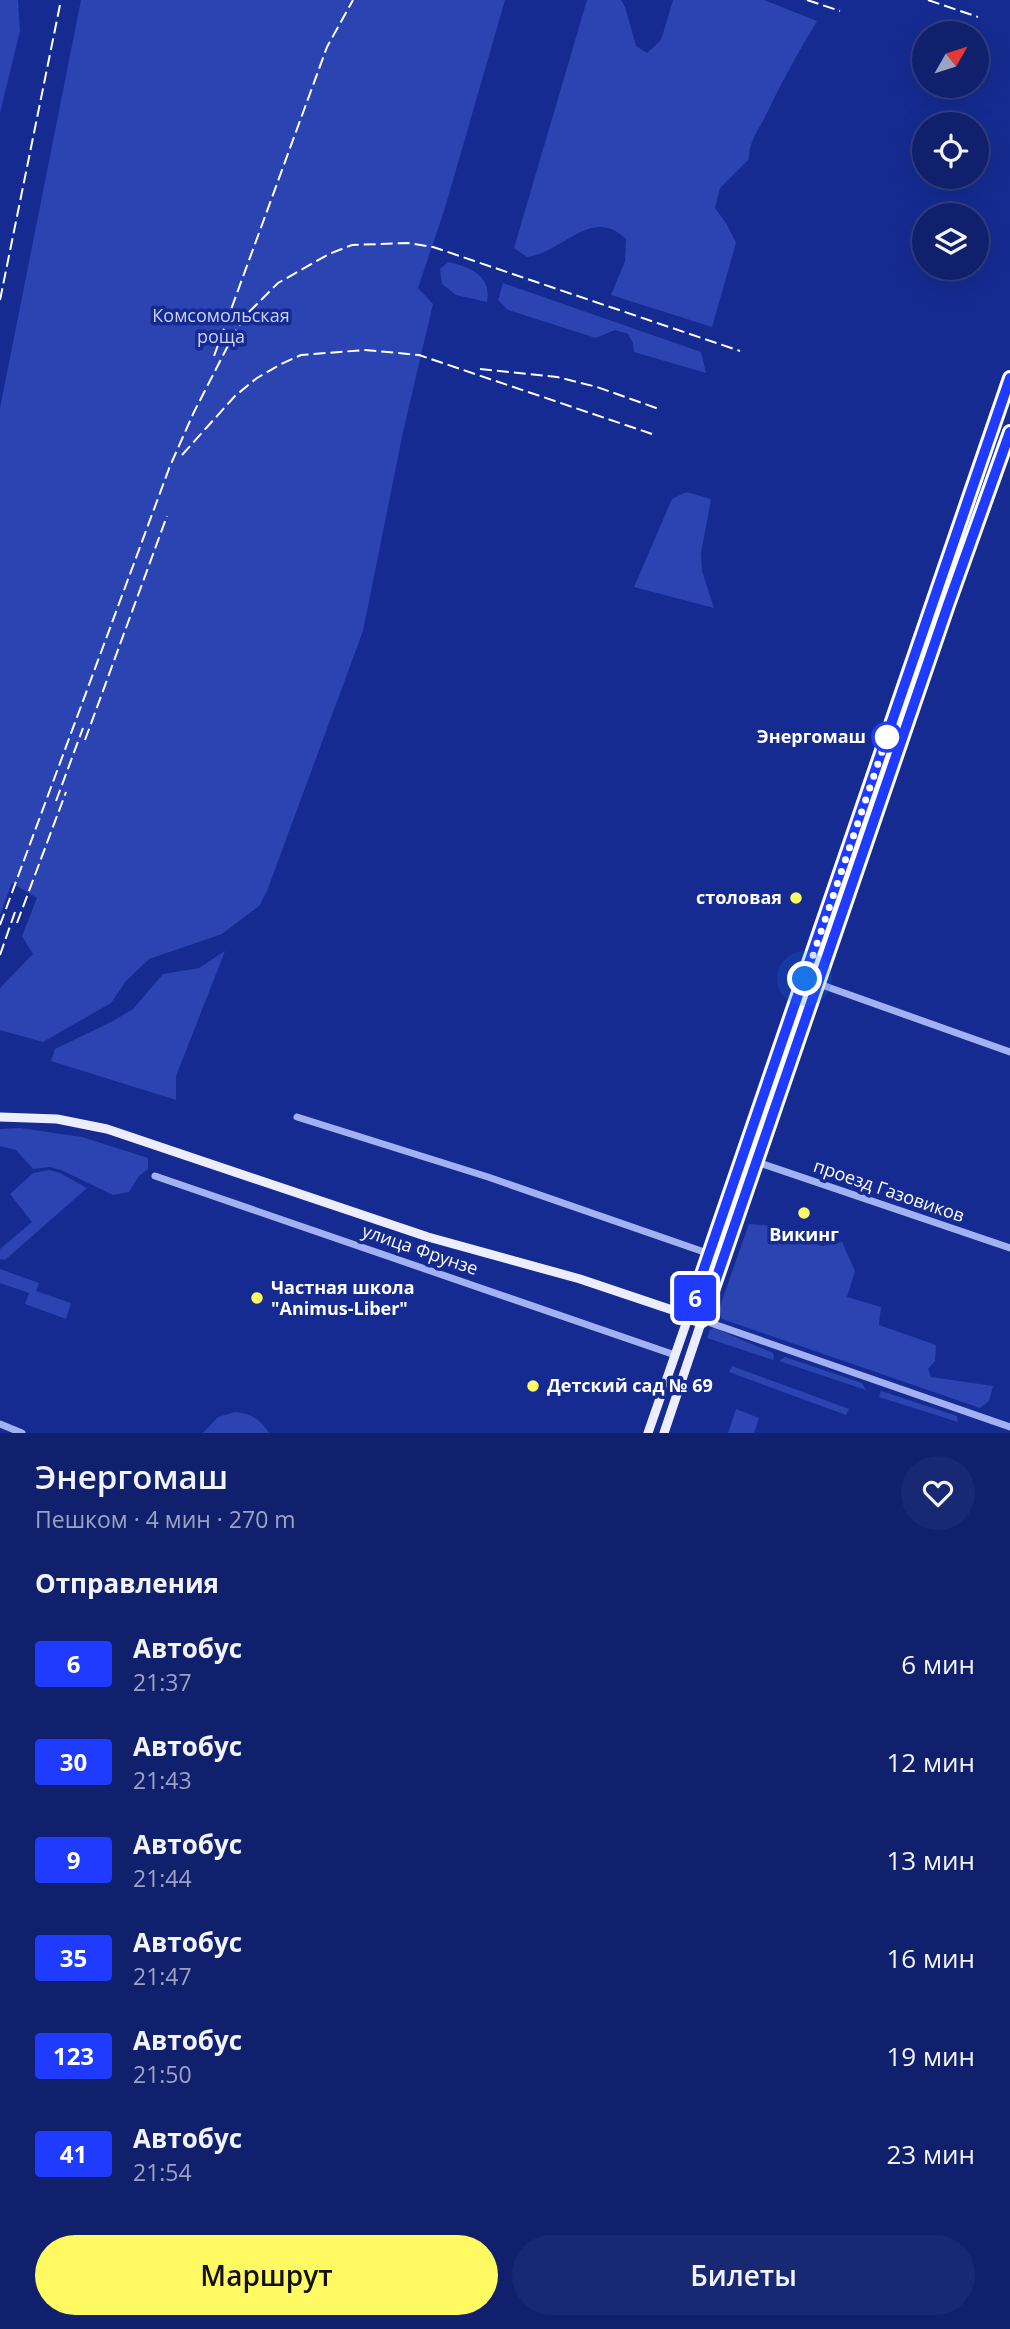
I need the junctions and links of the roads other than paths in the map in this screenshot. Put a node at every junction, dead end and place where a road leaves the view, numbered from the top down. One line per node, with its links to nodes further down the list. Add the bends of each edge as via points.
1 (1010, 378): 3 (street)
2 (1010, 432): 4 (street)
3 (982, 460): 4 (street); 5 (street)
4 (999, 466): 6 (street)
5 (934, 600): 6 (street); 7 (street)
6 (948, 605): 8 (street)
7 (805, 979): 8 (street); 9 (street)
8 (818, 985): 10 (street); 11 (street)
9 (795, 1008): 10 (street, via 804,1004); 17 (street)
10 (809, 1013): 14 (street)
11 (1010, 1052)
12 (0, 1117): 18 (main road, via 73,1121 121,1133 428,1237)
13 (297, 1117): 17 (street)
14 (757, 1162): 16 (street, проезд Газовиков); 19 (street)
15 (155, 1176): 20 (street, улица Фрунзе)
16 (1010, 1248)
17 (710, 1254): 18 (street)
18 (688, 1315): 19 (main road); 20 (main road)
19 (702, 1320): 22 (street); 25 (main road)
20 (675, 1355): 24 (main road)
21 (0, 1424): 23 (street)
22 (1010, 1427)
23 (22, 1433)
24 (648, 1433)
25 (664, 1433)

